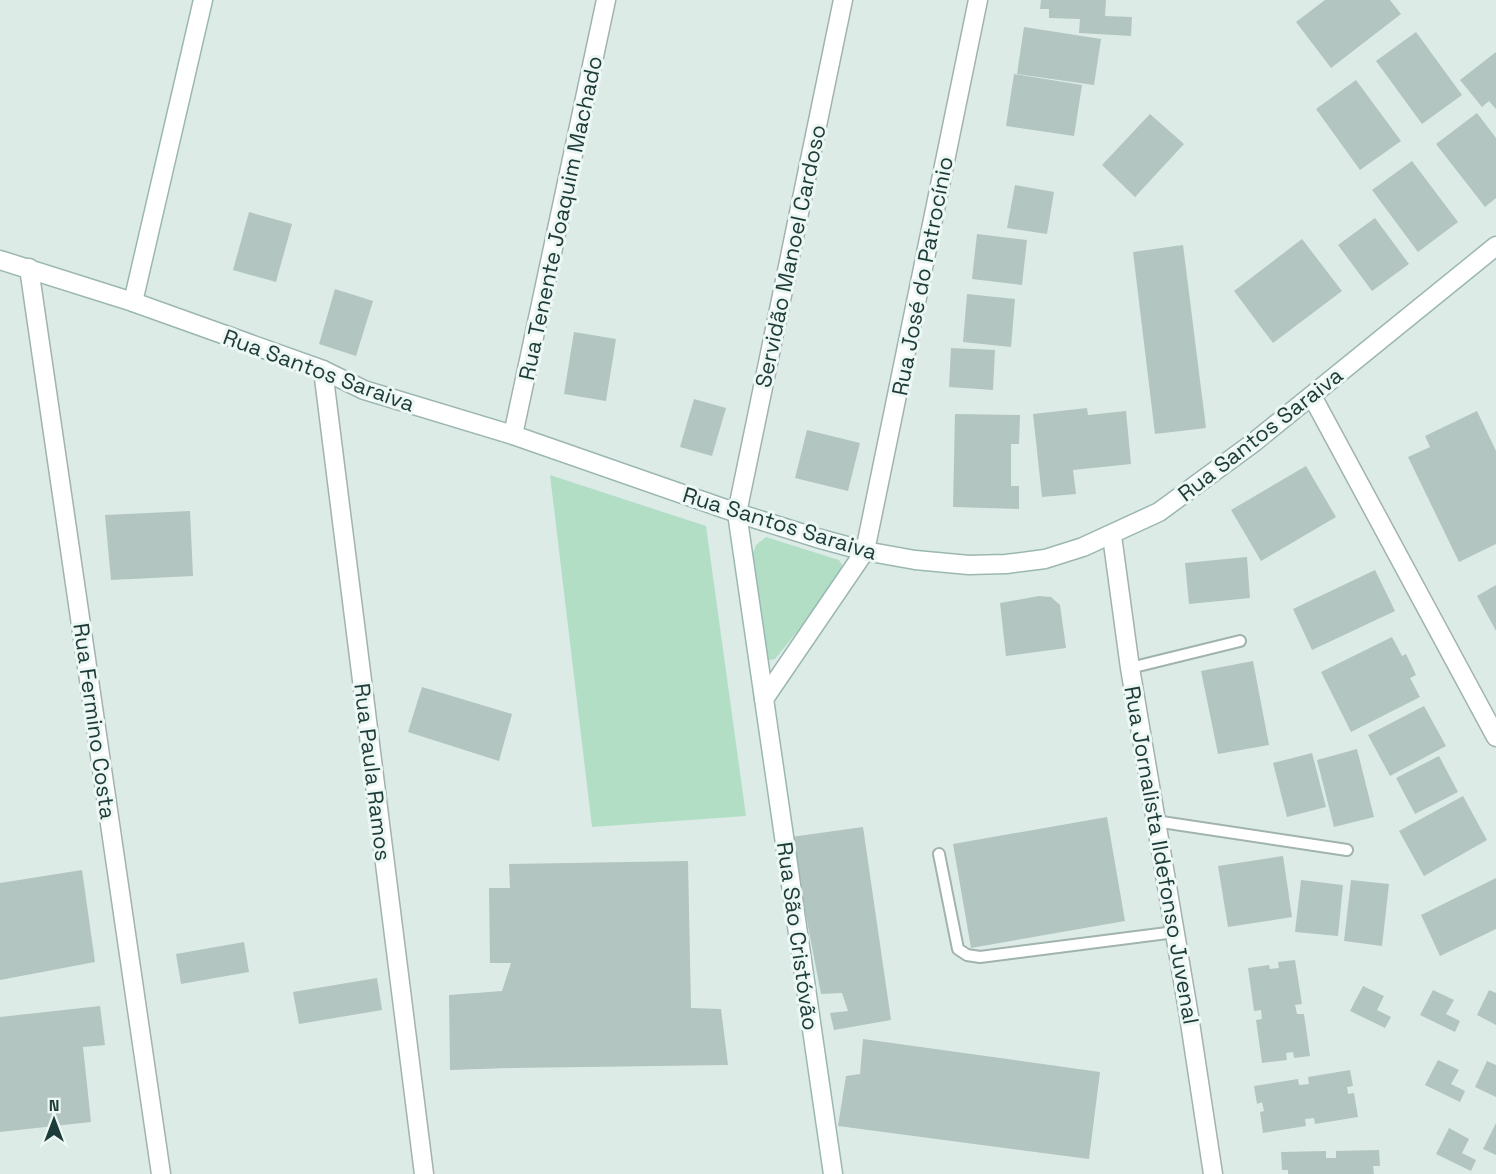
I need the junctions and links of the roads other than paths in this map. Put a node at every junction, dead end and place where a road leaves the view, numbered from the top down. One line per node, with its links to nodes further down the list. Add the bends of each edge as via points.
1 (202, 0): 8 (street)
2 (606, 0): 11 (street, Rua Tenente Joaquim Machado)
3 (843, 0): 12 (street, Servidão Manoel Cardoso)
4 (978, 0): 14 (street, Rua José do Patrocínio)
5 (1496, 246): 10 (street, Rua Santos Saraiva)
6 (0, 260): 7 (street, Rua Santos Saraiva)
7 (29, 268): 8 (street, Rua Santos Saraiva); 23 (street, Rua Fermino Costa)
8 (133, 302): 9 (street, Rua Santos Saraiva)
9 (323, 370): 11 (street, Rua Santos Saraiva, via 364,390); 24 (street, Rua Paula Ramos)
10 (1312, 396): 13 (street, Rua Santos Saraiva, via 1168,505); 18 (street)
11 (513, 435): 12 (street, Rua Santos Saraiva)
12 (737, 513): 14 (street, Rua Santos Saraiva); 17 (street, Rua São Cristóvão)
13 (1112, 536): 14 (street, Rua Santos Saraiva, via 1045,559 1006,564 958,564); 16 (street, Rua Jornalista Ildefonso Juvenal)
14 (865, 551): 17 (street)
15 (1240, 641): 16 (lane)
16 (1130, 668): 19 (street, Rua Jornalista Ildefonso Juvenal)
17 (764, 699): 25 (street, Rua São Cristóvão)
18 (1496, 737)
19 (1155, 821): 20 (lane); 22 (street, Rua Jornalista Ildefonso Juvenal)
20 (1347, 850)
21 (939, 854): 22 (lane, via 958,949 966,955 980,957)
22 (1175, 932): 26 (street, Rua Jornalista Ildefonso Juvenal)
23 (161, 1174)
24 (424, 1174)
25 (833, 1174)
26 (1213, 1174)

